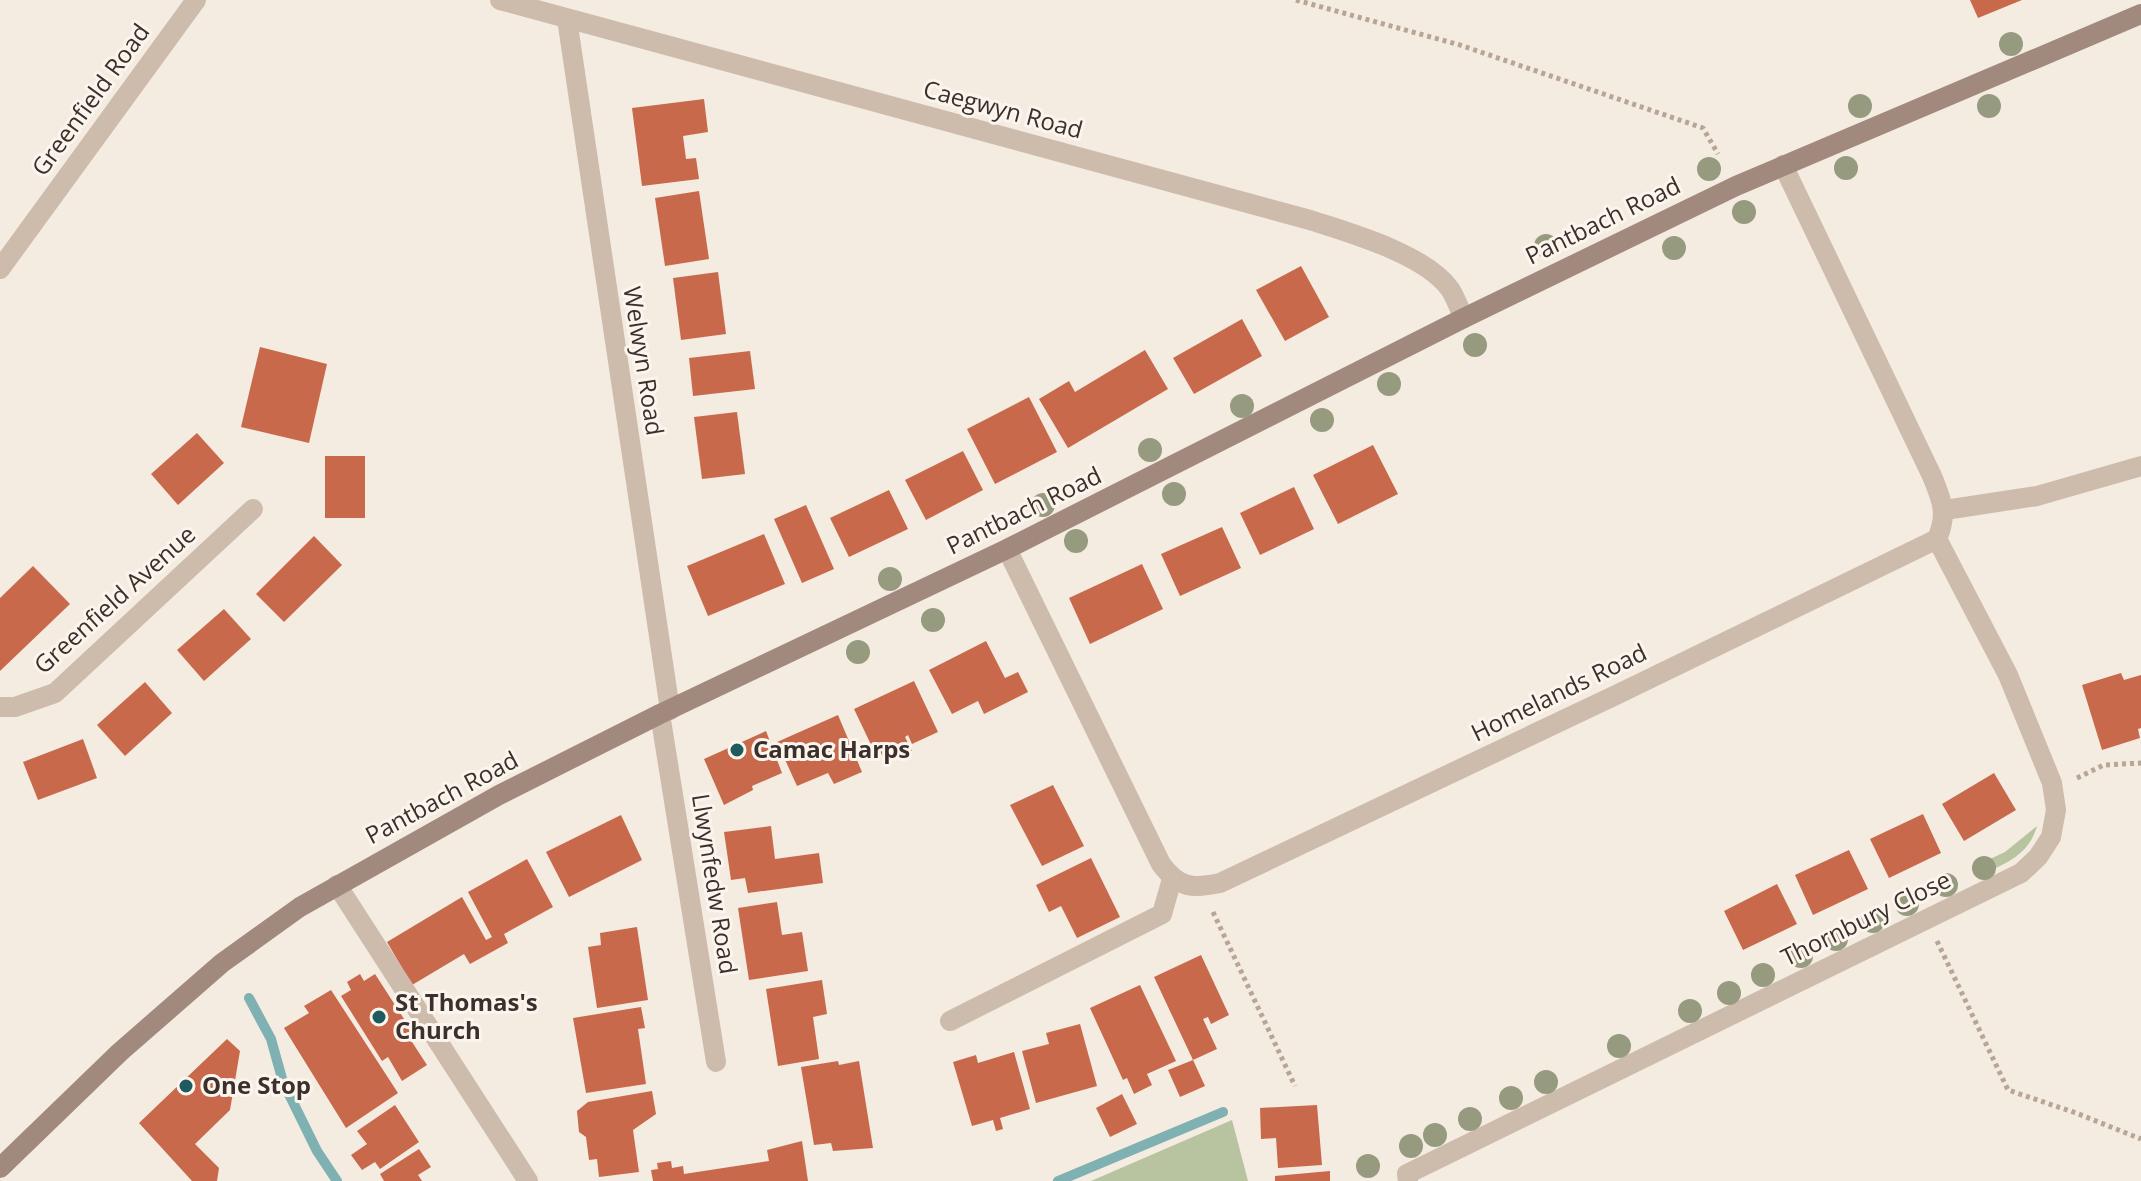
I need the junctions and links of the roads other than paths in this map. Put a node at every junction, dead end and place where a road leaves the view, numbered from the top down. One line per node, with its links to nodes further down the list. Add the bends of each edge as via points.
1 (196, 0): 6 (street, Greenfield Road)
2 (500, 0): 4 (street, Caegwyn Road)
3 (2136, 10): 5 (street, Pantbach Road)
4 (567, 19): 7 (street, Caegwyn Road, via 1366,238 1435,274); 14 (street, Welwyn Road)
5 (1783, 165): 7 (street, Pantbach Road); 10 (street)
6 (0, 269)
7 (1464, 318): 12 (street, Pantbach Road)
8 (2141, 466): 10 (street, via 2037,496)
9 (253, 509): 13 (street, Greenfield Avenue, via 55,693)
10 (1945, 510): 11 (street)
11 (1937, 539): 15 (street, Homelands Road, via 1220,883 1187,886); 21 (street, Thornbury Close, via 2008,675 2052,783 2056,810 2051,837 2038,857 2021,873 1407,1174)
12 (1007, 549): 14 (street, Pantbach Road); 15 (street)
13 (0, 707)
14 (665, 712): 16 (street, Pantbach Road, via 499,795); 18 (street, Llwynfedw Road)
15 (1172, 879): 17 (street, via 1162,914)
16 (337, 885): 19 (street, Pantbach Road, via 213,971); 20 (street)
17 (950, 1021)
18 (716, 1062)
19 (0, 1168)
20 (528, 1181)
21 (1408, 1181)

